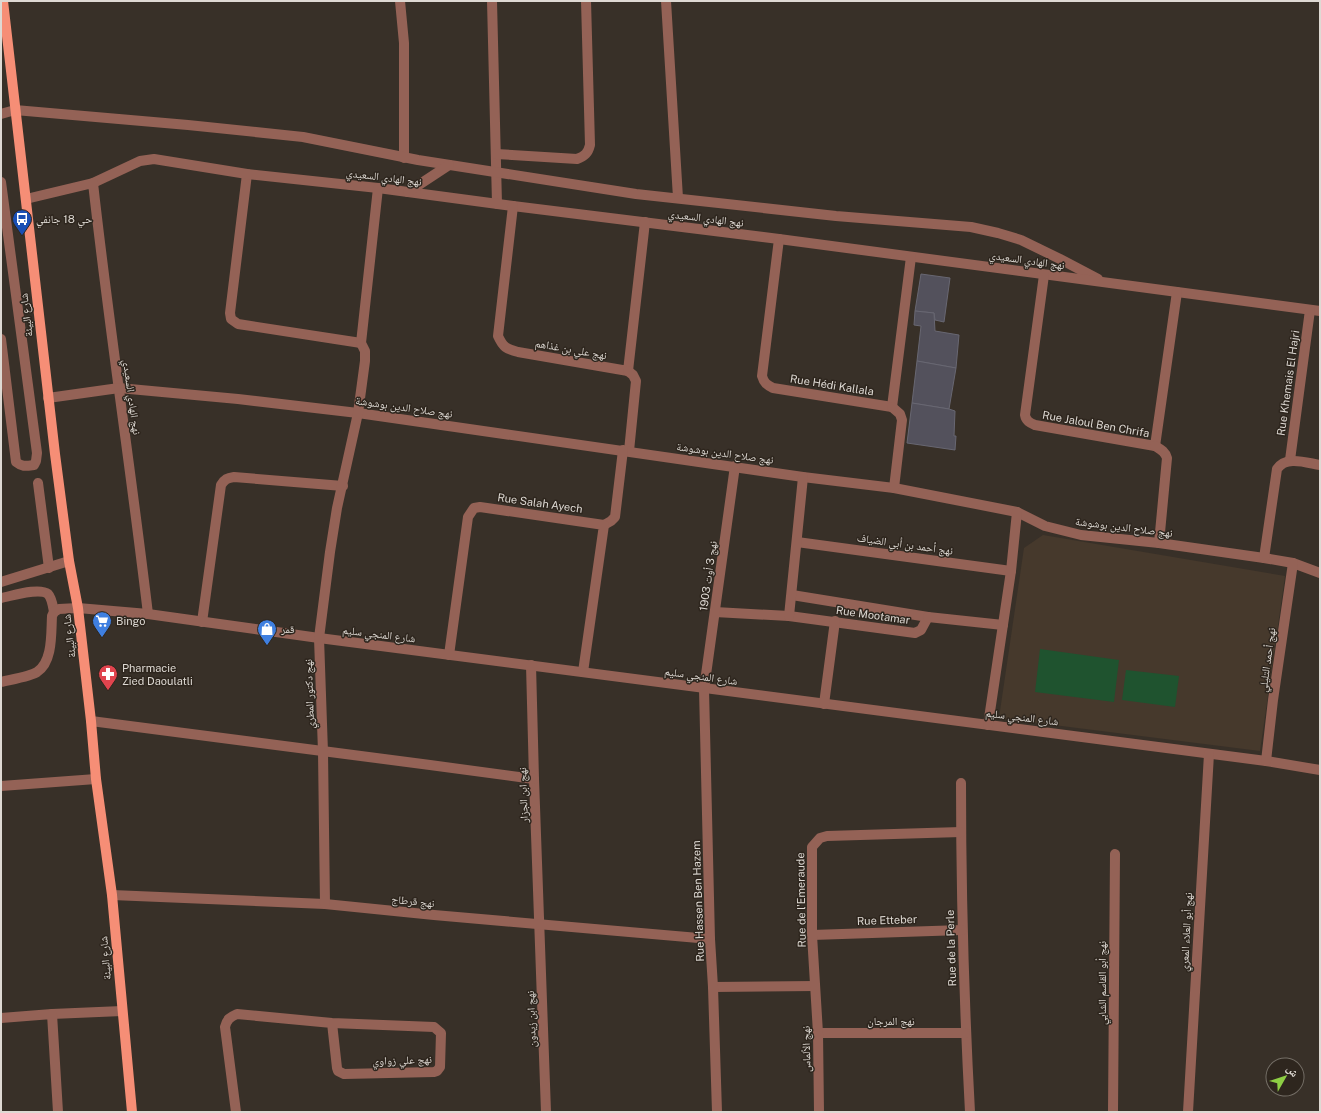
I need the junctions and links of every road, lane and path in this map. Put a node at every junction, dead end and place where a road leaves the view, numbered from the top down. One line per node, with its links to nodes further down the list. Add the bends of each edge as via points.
1 (3, 1): 6 (main road, شارع البيئة)
2 (400, 1): 9 (street, via 404,43)
3 (492, 1): 8 (street)
4 (586, 1): 8 (street, via 590,145 588,152 577,159)
5 (666, 1): 17 (street)
6 (15, 110): 7 (street); 9 (street, via 303,137); 18 (main road, شارع البيئة)
7 (1, 114)
8 (496, 154): 11 (street)
9 (404, 158): 10 (street)
10 (449, 165): 11 (street); 16 (street)
11 (496, 172): 17 (street, via 628,193); 19 (street)
12 (247, 174): 14 (street, نهج الهادي السعيدي, via 154,159 140,161); 15 (street, نهج الهادي السعيدي); 29 (street, via 231,318 238,324)
13 (1, 182): 28 (street, via 37,453 34,465 20,466 16,462)
14 (93, 183): 18 (street, نهج الهادي السعيدي); 31 (street, نهج الهادي السعيدي)
15 (378, 188): 16 (street, نهج الهادي السعيدي); 29 (street, نهج دكتور المطري)
16 (408, 192): 19 (street, نهج الهادي السعيدي)
17 (678, 198): 25 (street, via 836,216 971,226 1021,240)
18 (26, 199): 32 (main road, شارع البيئة)
19 (497, 204): 20 (street, نهج الهادي السعيدي)
20 (513, 206): 21 (street, نهج الهادي السعيدي); 30 (street, نهج علي بن غذاهم, via 498,336 501,344 508,350)
21 (645, 222): 22 (street, نهج الهادي السعيدي); 30 (street)
22 (779, 238): 23 (street, نهج الهادي السعيدي); 33 (street, Rue Hédi Kallala, via 763,382 773,388)
23 (911, 257): 24 (street, نهج الهادي السعيدي); 33 (street)
24 (1044, 275): 25 (street, نهج الهادي السعيدي); 35 (street, Rue Jaloul Ben Chrifa, via 1026,419 1035,425)
25 (1104, 283): 26 (street, نهج الهادي السعيدي)
26 (1178, 292): 27 (street, نهج الهادي السعيدي); 35 (street, Rue Jaloul Ben Chrifa)
27 (1315, 310): 37 (street, Rue Khemais El Hajri)
28 (1, 339)
29 (361, 343): 34 (street, نهج دكتور المطري, via 365,350 365,361)
30 (628, 371): 36 (street, via 636,381)
31 (119, 388): 32 (street, نهج صلاح الدين بوشوشة); 34 (street, نهج صلاح الدين بوشوشة); 60 (street, نهج الهادي السعيدي)
32 (48, 398): 49 (main road, شارع البيئة)
33 (892, 407): 43 (street, via 900,414 902,420)
34 (358, 413): 36 (street, نهج صلاح الدين بوشوشة); 42 (street, نهج دكتور المطري)
35 (1154, 446): 47 (street, via 1162,450 1167,458)
36 (626, 451): 39 (street, نهج صلاح الدين بوشوشة); 45 (street, via 615,517)
37 (1290, 460): 38 (street); 48 (street, via 1282,463 1277,472)
38 (1320, 465)
39 (735, 466): 40 (street, نهج صلاح الدين بوشوشة); 59 (street, نهج 3 أوت 1903)
40 (803, 477): 43 (street, نهج صلاح الدين بوشوشة); 46 (street)
41 (38, 483): 51 (street)
42 (343, 486): 63 (street, via 234,477 224,480 221,484); 66 (street, نهج دكتور المطري, via 330,552)
43 (894, 488): 44 (street, نهج صلاح الدين بوشوشة)
44 (1017, 512): 47 (street, نهج صلاح الدين بوشوشة, via 1044,526 1081,535); 52 (street)
45 (604, 525): 67 (street, Rue Salah Ayech, via 480,506 474,508 468,517); 69 (street)
46 (797, 542): 52 (street, نهج أحمد بن أبي الضياف); 55 (street)
47 (1159, 543): 48 (street, نهج صلاح الدين بوشوشة)
48 (1264, 558): 50 (street, نهج صلاح الدين بوشوشة)
49 (69, 562): 51 (street); 57 (main road, شارع البيئة)
50 (1293, 563): 53 (street, نهج صلاح الدين بوشوشة); 77 (street, نهج أحمد التليلي)
51 (49, 568): 54 (street)
52 (1011, 571): 65 (street)
53 (1320, 573)
54 (1, 582)
55 (792, 595): 61 (street); 62 (street, Rue Mootamar)
56 (1, 598): 58 (street, via 44,592 50,598)
57 (78, 608): 58 (street, شارع المنجي سليم, via 59,609); 60 (street, شارع المنجي سليم); 73 (main road, شارع البيئة)
58 (54, 612): 70 (street, via 49,656 45,664 37,672)
59 (715, 612): 61 (street, Rue Mootamar); 71 (street, نهج 3 أوت 1903)
60 (148, 614): 63 (street, شارع المنجي سليم)
61 (789, 616): 64 (street, Rue Mootamar)
62 (928, 617): 64 (street, Rue Mootamar, via 921,630 915,633); 65 (street)
63 (202, 622): 66 (street, شارع المنجي سليم)
64 (835, 622): 72 (street)
65 (1003, 625): 74 (street)
66 (319, 638): 67 (street, شارع المنجي سليم); 75 (street, نهج دكتور المطري)
67 (449, 655): 68 (street, شارع المنجي سليم)
68 (531, 665): 69 (street, شارع المنجي سليم); 80 (street, نهج ابن الجزار)
69 (583, 672): 71 (street, شارع المنجي سليم)
70 (1, 682)
71 (704, 689): 72 (street, شارع المنجي سليم); 90 (street, Rue Hassen Ben Hazem)
72 (824, 704): 74 (street, شارع المنجي سليم)
73 (91, 721): 75 (street); 79 (main road, شارع البيئة)
74 (988, 725): 76 (street, شارع المنجي سليم)
75 (323, 752): 80 (street); 86 (street, نهج دكتور المطري)
76 (1209, 754): 77 (street, شارع المنجي سليم); 107 (street, نهج أبو العلاء المعري)
77 (1266, 761): 78 (street, شارع المنجي سليم)
78 (1320, 770)
79 (96, 779): 82 (street); 85 (main road, شارع البيئة)
80 (534, 780): 87 (street, نهج ابن الجزار)
81 (961, 784): 83 (street, Rue de la Perle)
82 (1, 786)
83 (961, 832): 88 (street, Rue de la Perle); 89 (street, Rue de l'Emeraude, via 820,838 812,847)
84 (1115, 854): 106 (street, نهج أبو القاسم الشابي)
85 (112, 895): 86 (street, نهج قرطاج); 93 (main road, شارع البيئة)
86 (326, 904): 87 (street, نهج قرطاج)
87 (539, 924): 90 (street, نهج قرطاج); 102 (street, نهج ابن زيدون)
88 (962, 930): 89 (street, Rue Etteber); 98 (street, Rue de la Perle)
89 (812, 935): 91 (street, Rue de l'Emeraude)
90 (710, 939): 92 (street, Rue Hassen Ben Hazem)
91 (815, 986): 92 (street); 97 (street, نهج الألماس)
92 (713, 988): 103 (street, Rue Hassen Ben Hazem)
93 (122, 1011): 94 (street); 100 (main road, شارع البيئة)
94 (52, 1014): 95 (street); 99 (street)
95 (1, 1018)
96 (332, 1023): 96 (street, نهج علي زواوي, via 434,1027 441,1033 440,1067 434,1072 341,1073 337,1068); 101 (street, نهج علي زواوي, via 237,1014 231,1016 225,1027)
97 (818, 1033): 98 (street, نهج المرجان); 104 (street, نهج الألماس)
98 (965, 1033): 105 (street, Rue de la Perle)
99 (58, 1112)
100 (132, 1112)
101 (236, 1112)
102 (546, 1112)
103 (717, 1112)
104 (819, 1112)
105 (970, 1112)
106 (1113, 1112)
107 (1188, 1112)

